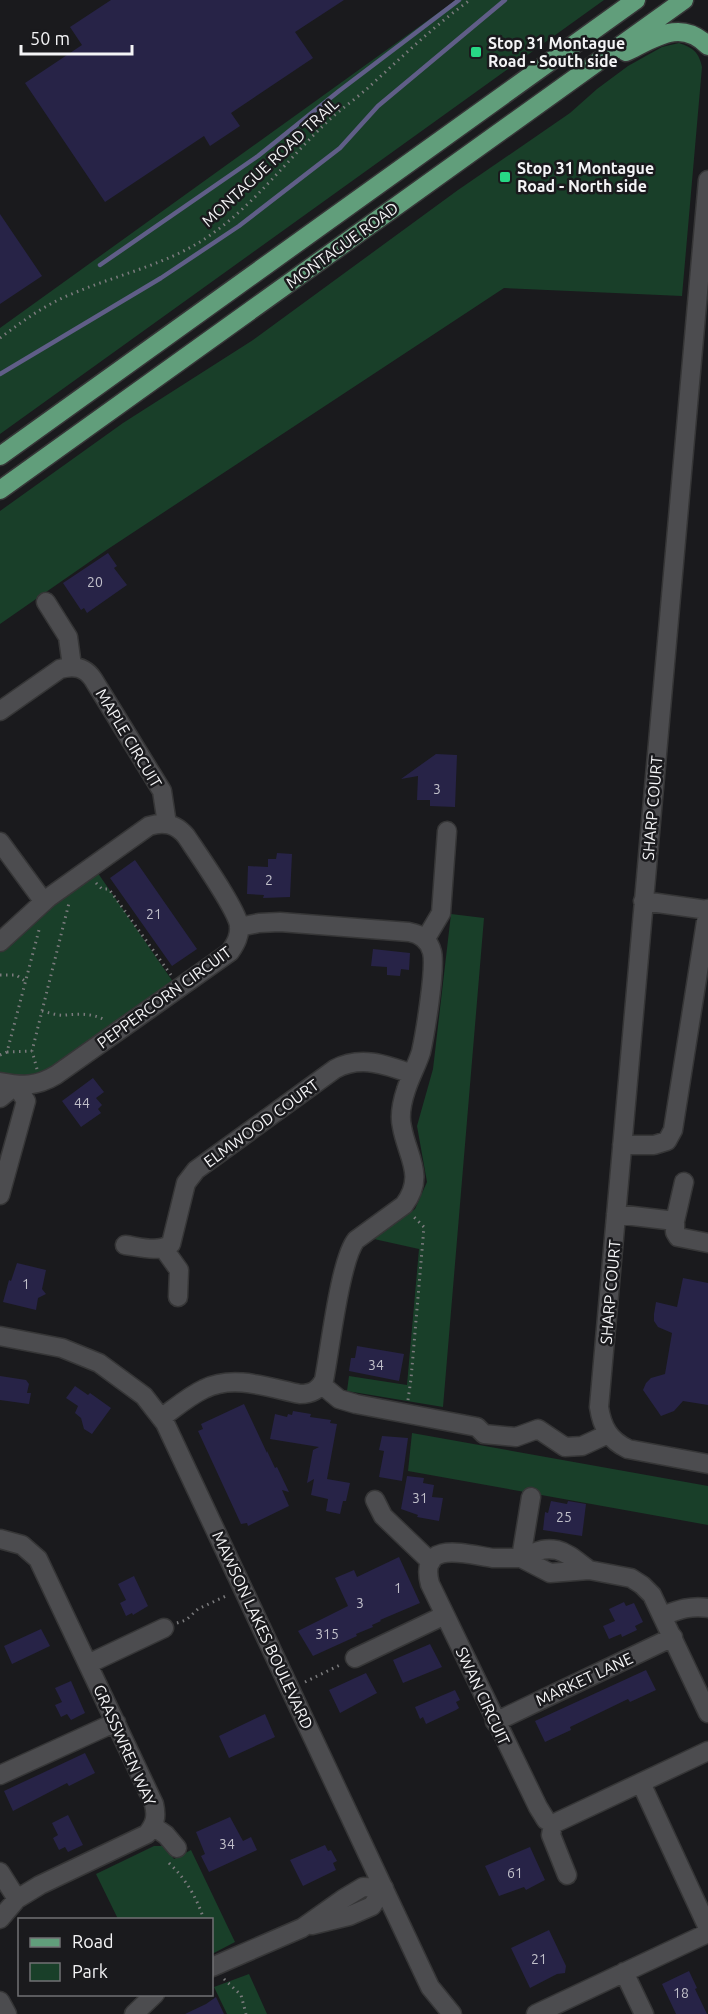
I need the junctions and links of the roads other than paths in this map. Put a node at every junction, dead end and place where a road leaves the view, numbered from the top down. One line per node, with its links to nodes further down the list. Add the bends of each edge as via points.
1 (636, 0): 6 (main road, MONTAGUE ROAD)
2 (684, 0): 4 (main road, MONTAGUE ROAD)
3 (708, 46): 4 (main road, via 691,33 673,32)
4 (582, 74): 7 (main road, MONTAGUE ROAD)
5 (708, 180): 14 (street, SHARP COURT)
6 (0, 456)
7 (0, 490)
8 (46, 602): 9 (street, via 68,637)
9 (72, 666): 10 (street, via 58,670); 11 (street, MAPLE CIRCUIT, via 90,675 162,791)
10 (0, 711)
11 (167, 824): 15 (street, via 149,826); 17 (street, PEPPERCORN CIRCUIT, via 186,836 234,912)
12 (447, 831): 18 (street, via 441,913)
13 (0, 842): 15 (street)
14 (643, 901): 16 (street); 23 (street, SHARP COURT)
15 (44, 902): 19 (street)
16 (708, 909): 23 (street, via 673,1130 667,1141 654,1145)
17 (239, 927): 18 (street, via 282,922 409,933); 21 (street, PEPPERCORN CIRCUIT, via 230,952 44,1082 28,1086)
18 (425, 940): 20 (street, via 433,957 430,997 420,1053)
19 (0, 942)
20 (412, 1074): 30 (street, ELMWOOD COURT, via 358,1061 342,1066 317,1083 196,1170 186,1183 171,1244); 35 (street, via 401,1113 413,1167 413,1188 400,1209 351,1246)
21 (8, 1084): 22 (street); 25 (street, via 26,1101)
22 (0, 1098)
23 (622, 1145): 26 (street, SHARP COURT)
24 (684, 1182): 27 (street)
25 (0, 1195)
26 (616, 1214): 27 (street); 37 (street, SHARP COURT, via 599,1407)
27 (675, 1221): 28 (street, via 678,1237)
28 (708, 1243)
29 (125, 1245): 30 (street)
30 (164, 1249): 31 (street, via 179,1269)
31 (178, 1297)
32 (0, 1336): 33 (street, MAWSON LAKES BOULEVARD)
33 (28, 1342): 34 (street, MAWSON LAKES BOULEVARD); 36 (street, MAWSON LAKES BOULEVARD, via 62,1348 99,1362 144,1395)
34 (0, 1348)
35 (322, 1385): 36 (street, via 313,1392 300,1394 240,1382 221,1383 201,1390); 37 (street, via 343,1401 477,1427 484,1434 516,1437 538,1429 565,1447 582,1446)
36 (161, 1418): 62 (street, MAWSON LAKES BOULEVARD)
37 (608, 1434): 38 (street, via 628,1449)
38 (708, 1464)
39 (531, 1497): 42 (street)
40 (375, 1500): 43 (street, via 383,1516)
41 (0, 1539): 50 (street, GRASSWREN WAY, via 22,1545 38,1559)
42 (521, 1558): 43 (street, via 447,1551); 46 (street, via 550,1573 589,1570 631,1578 652,1595)
43 (431, 1562): 45 (street, SWAN CIRCUIT, via 428,1575)
44 (708, 1608): 46 (street, via 680,1609)
45 (445, 1615): 49 (street); 53 (street, SWAN CIRCUIT)
46 (662, 1616): 48 (street)
47 (164, 1628): 50 (street, GRASSWREN WAY)
48 (673, 1637): 51 (street); 53 (street, MARKET LANE)
49 (355, 1658)
50 (88, 1664): 52 (street, GRASSWREN WAY)
51 (708, 1713)
52 (116, 1722): 55 (street); 58 (street, GRASSWREN WAY, via 154,1804)
53 (495, 1722): 57 (street, SWAN CIRCUIT, via 538,1808)
54 (708, 1751): 56 (street)
55 (0, 1775)
56 (641, 1783): 57 (street); 65 (street)
57 (553, 1824): 61 (street, SWAN CIRCUIT, via 551,1835)
58 (153, 1826): 59 (street, GRASSWREN WAY, via 166,1835); 63 (street, GRASSWREN WAY, via 139,1839)
59 (172, 1854)
60 (0, 1872): 63 (street)
61 (567, 1875)
62 (384, 1888): 68 (street, via 363,1887 302,1928); 69 (street, MAWSON LAKES BOULEVARD)
63 (17, 1899): 64 (street, GRASSWREN WAY)
64 (0, 1919)
65 (708, 1928)
66 (708, 1933): 67 (street)
67 (624, 1972): 76 (street); 77 (street)
68 (217, 1973)
69 (430, 1987): 74 (street, MAWSON LAKES BOULEVARD); 75 (street, MAWSON LAKES BOULEVARD)
70 (154, 1996): 73 (street)
71 (0, 2001): 72 (street)
72 (7, 2014)
73 (134, 2014)
74 (436, 2014)
75 (452, 2014)
76 (536, 2014)
77 (644, 2014)

